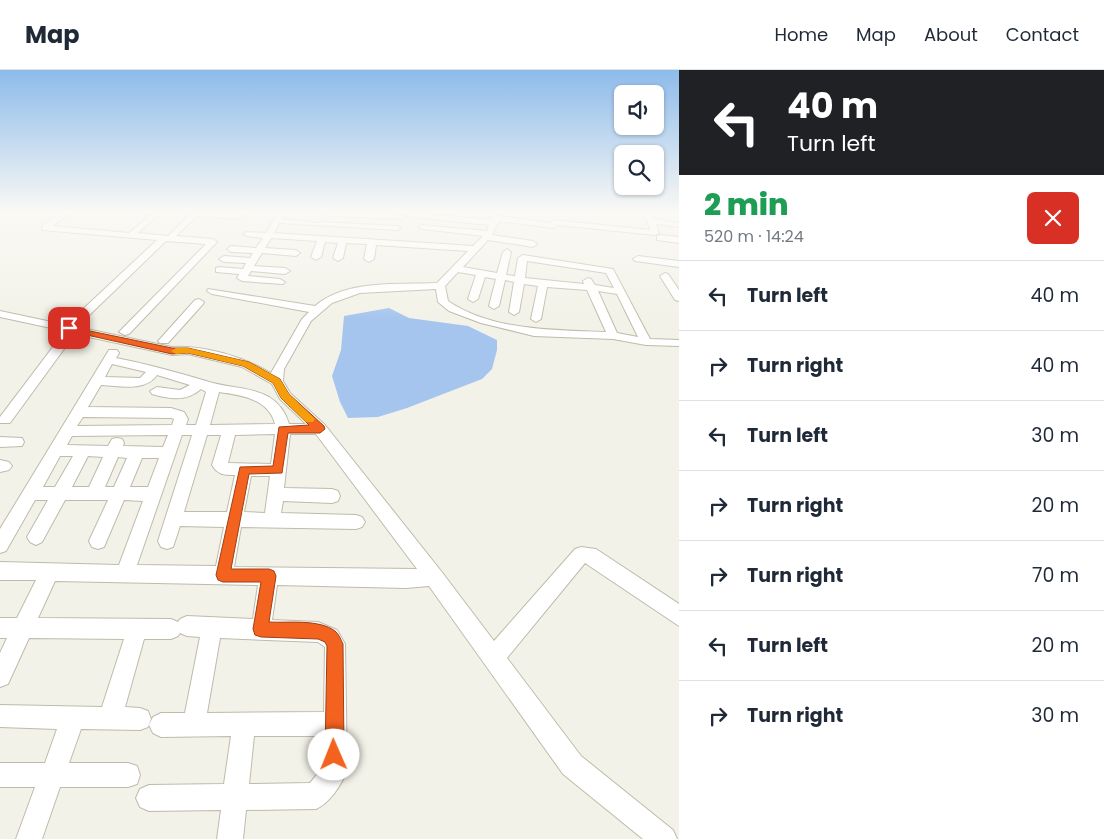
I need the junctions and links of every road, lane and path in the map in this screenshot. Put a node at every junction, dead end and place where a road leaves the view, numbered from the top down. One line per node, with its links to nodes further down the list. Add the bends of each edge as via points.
1 (432, 246): 17 (street)
2 (157, 247): 45 (street)
3 (208, 247): 46 (street)
4 (262, 247): 21 (street)
5 (319, 247): 14 (street)
6 (341, 247): 16 (street)
7 (369, 247): 19 (street)
8 (397, 247): 9 (street)
9 (420, 247)
10 (452, 247): 11 (street)
11 (476, 248): 24 (street)
12 (231, 249): 21 (street)
13 (506, 252): 29 (street)
14 (316, 256)
15 (294, 257): 21 (street)
16 (338, 258)
17 (432, 258)
18 (224, 259): 21 (street)
19 (370, 259)
20 (638, 259): 22 (street)
21 (253, 260): 25 (street); 26 (street); 31 (street, via 242,278)
22 (679, 264)
23 (583, 268): 30 (street, via 523,258); 34 (street); 36 (street, via 610,271)
24 (456, 269): 27 (street); 33 (street)
25 (219, 270)
26 (285, 271)
27 (481, 274): 29 (street); 38 (street)
28 (665, 276): 37 (street)
29 (502, 278): 30 (street); 40 (street)
30 (519, 280): 32 (street); 43 (street)
31 (280, 282)
32 (543, 284): 34 (street); 44 (street)
33 (440, 286): 42 (street, via 359,290 328,301); 47 (street, via 443,302 485,321 534,333)
34 (590, 287): 36 (street); 47 (street)
35 (212, 291): 42 (street)
36 (620, 292): 49 (street)
37 (679, 298)
38 (473, 299)
39 (199, 302): 48 (street)
40 (494, 306)
41 (1, 308): 45 (street)
42 (317, 310): 52 (street, via 307,319)
43 (514, 312)
44 (536, 319)
45 (73, 326): 46 (street); 51 (street, via 172,351); 61 (street)
46 (125, 332): 48 (street)
47 (612, 336): 49 (street)
48 (164, 341): 51 (street)
49 (646, 342): 50 (street)
50 (677, 344)
51 (188, 350): 53 (street)
52 (284, 362): 53 (street); 55 (street, via 278,369)
53 (246, 364): 55 (street)
54 (154, 371): 56 (street, via 147,380 140,382); 56 (street, via 112,356); 57 (street)
55 (277, 381): 63 (street, via 285,396)
56 (96, 382): 59 (street)
57 (205, 385): 58 (street, via 184,395); 62 (street, via 251,393 272,406 282,418); 66 (street, via 213,391)
58 (158, 391)
59 (78, 412): 60 (street); 68 (street)
60 (132, 412): 64 (street); 65 (street, via 179,415 181,419)
61 (5, 420)
62 (283, 429): 63 (street); 67 (street); 77 (street)
63 (320, 429): 98 (street)
64 (123, 430): 65 (street); 68 (street); 73 (street)
65 (177, 430): 66 (street); 75 (street)
66 (201, 430): 67 (street); 85 (street)
67 (229, 430): 76 (street, via 220,465 223,469)
68 (67, 431): 71 (street)
69 (0, 442): 70 (street)
70 (17, 442)
71 (56, 450): 72 (street); 78 (street)
72 (83, 451): 73 (street); 79 (street)
73 (114, 452): 74 (street); 80 (street)
74 (137, 452): 75 (street); 81 (street)
75 (168, 453): 82 (street)
76 (244, 470): 77 (street); 86 (street)
77 (278, 470): 83 (street)
78 (31, 493): 79 (street); 92 (street)
79 (60, 493): 80 (street); 89 (street)
80 (94, 494): 81 (street)
81 (118, 494): 82 (street); 91 (street)
82 (154, 494): 95 (street)
83 (275, 494): 84 (street); 87 (street)
84 (332, 496)
85 (174, 519): 86 (street); 90 (street)
86 (234, 520): 87 (street); 96 (street)
87 (272, 520): 88 (street)
88 (356, 522)
89 (36, 538)
90 (167, 540)
91 (98, 541)
92 (0, 545)
93 (0, 571): 94 (street)
94 (50, 572): 95 (street); 102 (street)
95 (124, 573): 96 (street)
96 (223, 575): 97 (street)
97 (269, 576): 98 (street); 103 (street)
98 (434, 577): 105 (street)
99 (679, 616): 105 (street, via 590,555 581,555)
100 (0, 628): 102 (street)
101 (212, 628): 103 (street); 104 (street); 110 (street)
102 (23, 629): 104 (street); 106 (street)
103 (261, 629): 112 (street, via 318,632 330,636 335,644)
104 (137, 630): 109 (street)
105 (493, 658): 120 (street, via 572,765)
106 (0, 676)
107 (0, 716): 108 (street)
108 (73, 718): 109 (street); 114 (street)
109 (110, 718): 110 (street)
110 (194, 724): 111 (street)
111 (244, 724): 112 (street); 117 (street)
112 (334, 724): 117 (street, via 335,771 316,796)
113 (0, 775): 114 (street)
114 (52, 775): 115 (street); 118 (street)
115 (128, 775)
116 (149, 798): 117 (street)
117 (235, 798): 119 (street)
118 (29, 839)
119 (230, 839)
120 (664, 839)

